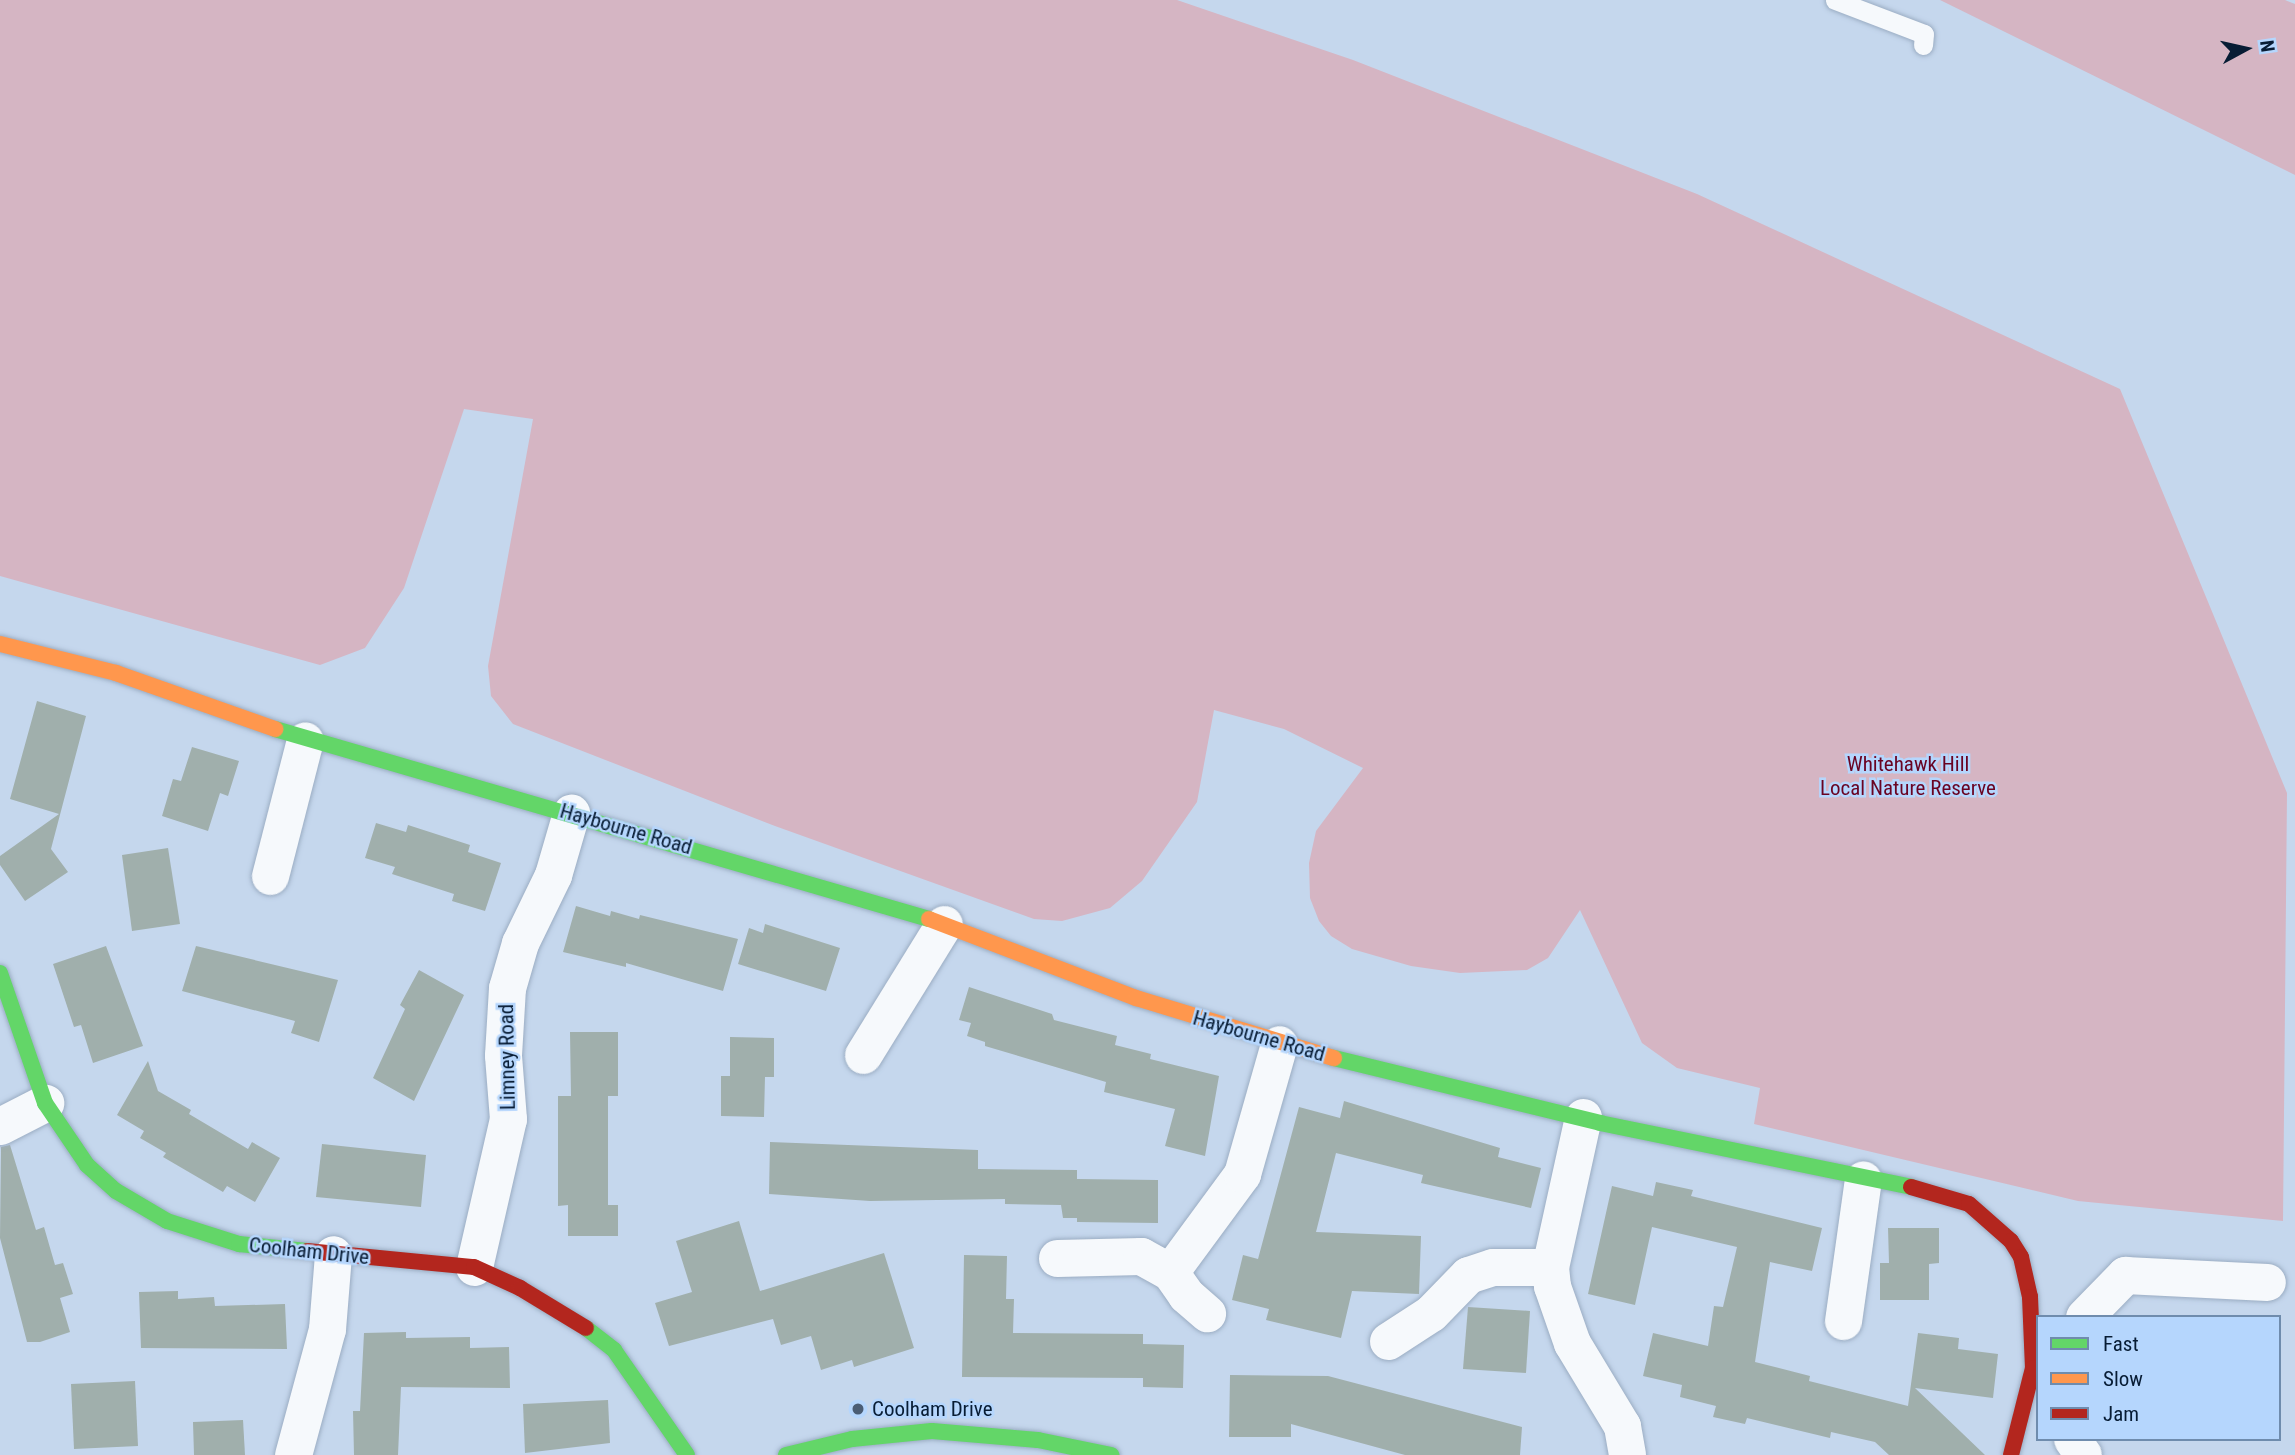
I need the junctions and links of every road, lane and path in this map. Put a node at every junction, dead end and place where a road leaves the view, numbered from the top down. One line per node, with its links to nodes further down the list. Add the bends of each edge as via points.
1 (1835, 0): 2 (lane, via 1924,34)
2 (1923, 45)
3 (1, 648): 4 (street, Haybourne Road, via 116,673)
4 (305, 740): 5 (street, Haybourne Road); 6 (street)
5 (571, 813): 7 (street, Haybourne Road); 17 (street, Limney Road, via 557,863 520,943 507,988 503,1055 508,1119)
6 (270, 876)
7 (944, 924): 9 (street, Haybourne Road, via 1136,998); 10 (street)
8 (0, 973): 11 (street, Coolham Drive)
9 (1279, 1044): 12 (street, Haybourne Road); 19 (street, via 1241,1174)
10 (863, 1055)
11 (45, 1103): 13 (street); 15 (street, Coolham Drive, via 103,1181 167,1221 239,1244)
12 (1583, 1117): 14 (street, Haybourne Road); 18 (street)
13 (0, 1126)
14 (1863, 1178): 23 (street); 30 (street, Haybourne Road, via 1938,1192 1969,1204 2011,1241 2021,1257 2030,1297 2033,1368)
15 (333, 1254): 17 (street, Coolham Drive); 25 (street, via 327,1329)
16 (1057, 1258): 19 (street, via 1141,1256)
17 (474, 1267): 26 (street, Coolham Drive, via 571,1316 614,1350)
18 (1550, 1267): 24 (street, via 1493,1267 1468,1275 1432,1313); 29 (street, via 1563,1325 1622,1426)
19 (1170, 1272): 21 (street, via 1186,1295)
20 (2267, 1282): 22 (street, via 2125,1275)
21 (1208, 1313)
22 (2086, 1315)
23 (1843, 1321)
24 (1388, 1341)
25 (293, 1455)
26 (687, 1455)
27 (786, 1455): 28 (street, via 852,1439 932,1431 1038,1440)
28 (1111, 1455)
29 (1627, 1455)
30 (2011, 1455)

